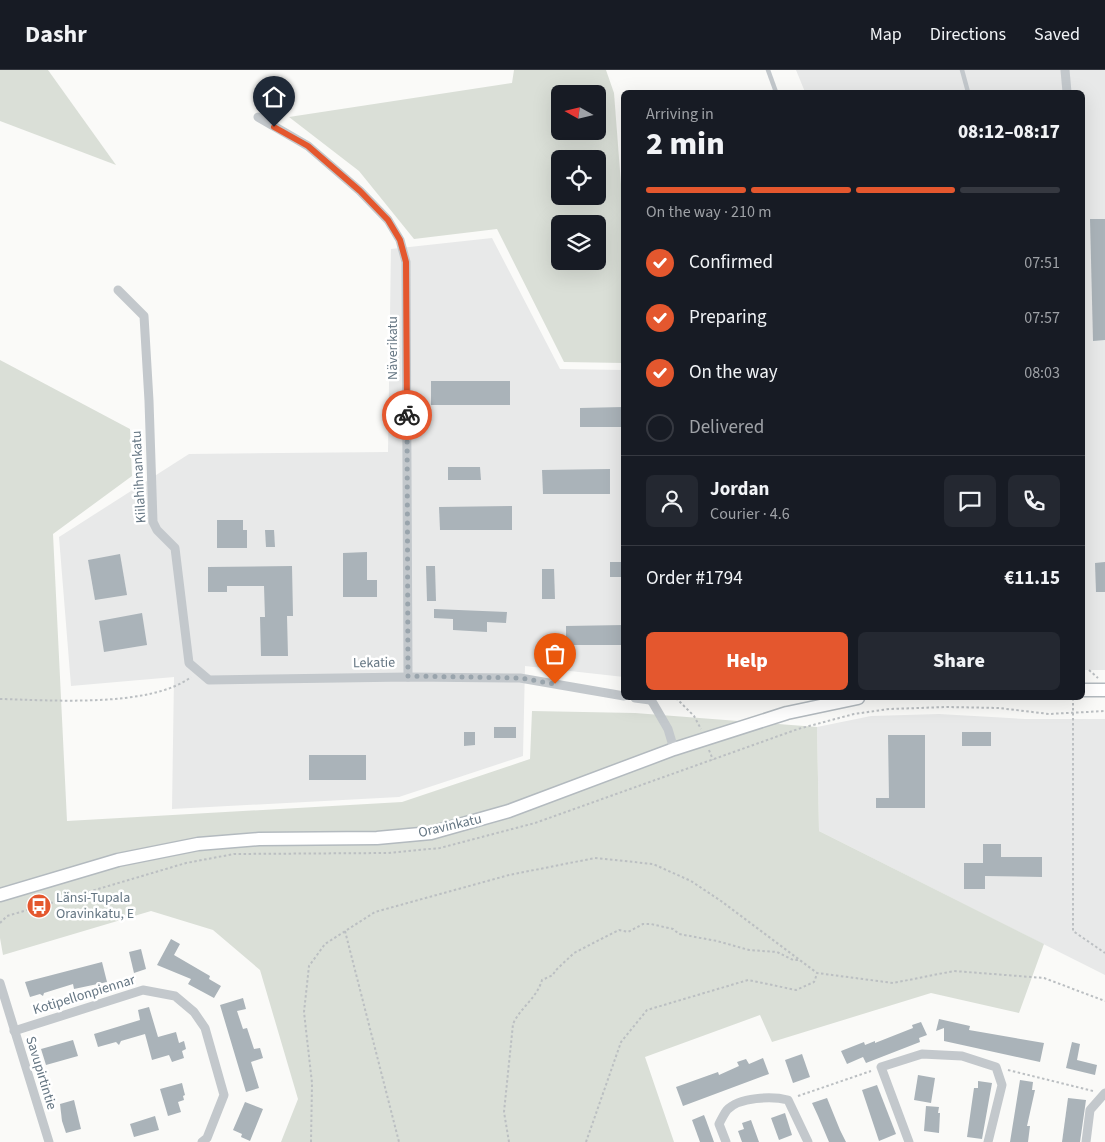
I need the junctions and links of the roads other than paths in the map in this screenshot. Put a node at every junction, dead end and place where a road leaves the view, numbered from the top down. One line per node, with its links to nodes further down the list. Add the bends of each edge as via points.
1 (768, 70): 4 (lane)
2 (962, 70): 5 (lane)
3 (1065, 70): 6 (street)
4 (775, 90)
5 (967, 90)
6 (1067, 90)
7 (258, 117): 10 (street, Näverikatu, via 308,146 360,191 388,220 400,240 406,262)
8 (118, 290): 9 (street, Kiilahihnankatu, via 144,316 153,522 175,548)
9 (189, 664): 10 (street, Lekatie, via 209,680)
10 (408, 676): 13 (street, Lekatie, via 520,678)
11 (1085, 690): 12 (street)
12 (1105, 690)
13 (621, 695)
14 (651, 700): 16 (street, via 668,729)
15 (849, 700): 16 (street, Oravinkatu, via 787,713)
16 (674, 749): 17 (street, Oravinkatu, via 509,811 431,833 198,844 118,860)
17 (0, 896)
18 (0, 983): 19 (street, Savupirtintie)
19 (14, 1031): 21 (street, Savupirtintie); 22 (street, Kotipellonpiennar, via 143,990 175,996 194,1012 205,1028 224,1095 208,1138)
20 (1104, 1093): 27 (street, via 1090,1110)
21 (49, 1142)
22 (202, 1142)
23 (726, 1142): 24 (street, via 719,1124 728,1109 752,1099 775,1097 788,1100)
24 (808, 1142)
25 (909, 1142): 26 (street, via 881,1068 922,1054 962,1056 996,1067 1002,1085)
26 (988, 1142)
27 (1086, 1142)

